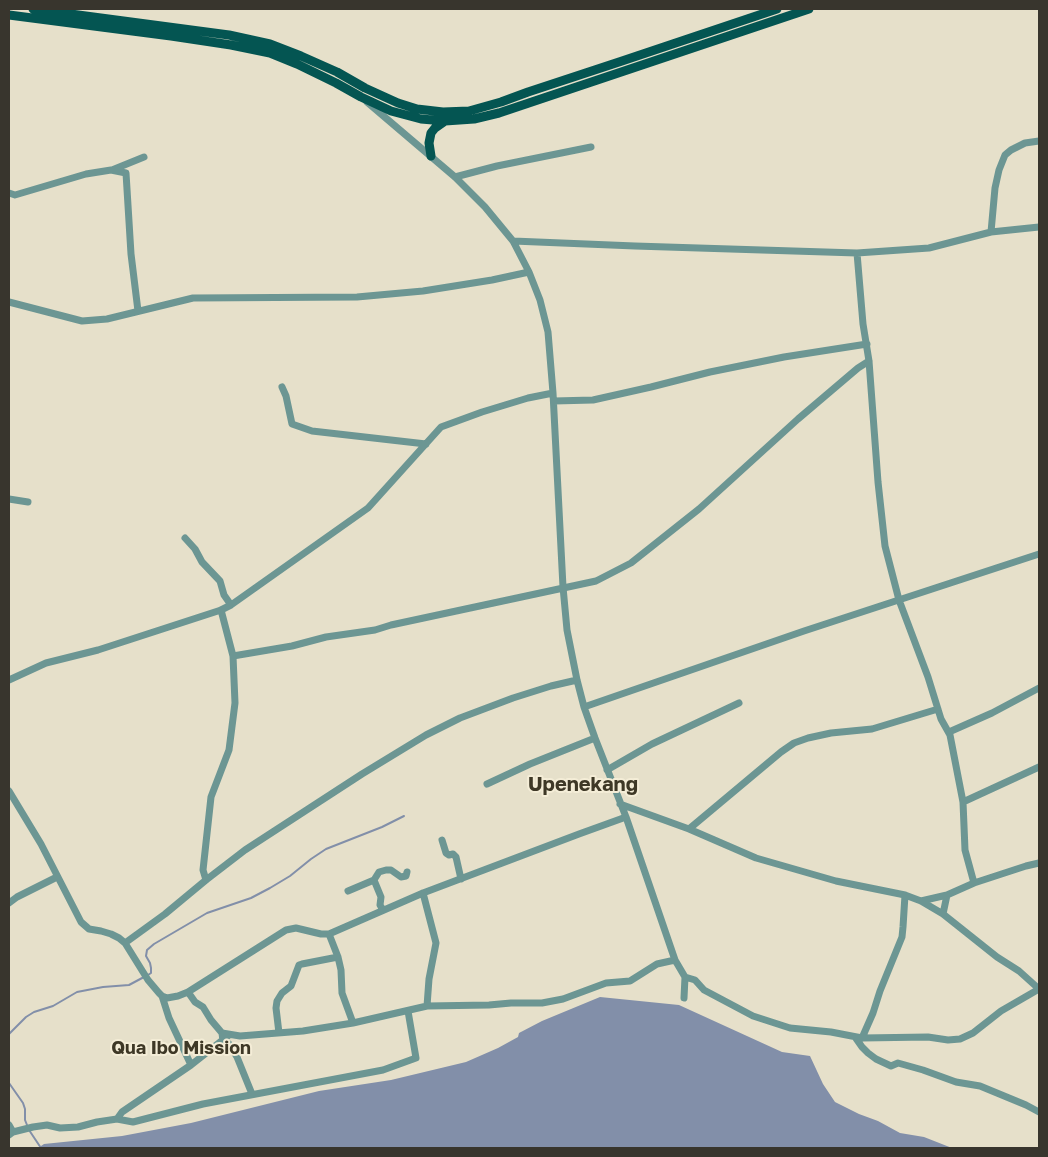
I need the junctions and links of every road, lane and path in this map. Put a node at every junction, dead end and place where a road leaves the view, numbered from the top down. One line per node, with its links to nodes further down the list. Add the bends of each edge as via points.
1 (33, 9): 5 (main road, via 229,35 270,44 417,109 470,111)
2 (777, 9): 5 (main road)
3 (809, 9): 6 (main road)
4 (9, 15): 7 (main road, via 171,36 270,53)
5 (548, 85): 6 (main road)
6 (558, 93): 8 (main road, via 499,113)
7 (361, 97): 8 (main road, via 391,111); 11 (street)
8 (445, 121): 11 (main road, via 431,133)
9 (1039, 141): 17 (street, via 1025,143 1005,155 995,188)
10 (591, 147): 14 (street)
11 (431, 156): 14 (street)
12 (144, 157): 13 (street)
13 (111, 170): 15 (street, via 15,195); 22 (street, via 126,173)
14 (454, 177): 18 (street)
15 (9, 193)
16 (1039, 227): 17 (street)
17 (992, 232): 19 (street, via 929,248)
18 (514, 241): 19 (street); 20 (street)
19 (857, 253): 23 (street)
20 (529, 272): 22 (street, via 423,291 357,296 193,298); 26 (street, via 548,332)
21 (9, 302): 22 (street, via 82,321)
22 (138, 311)
23 (867, 344): 24 (street); 26 (street, via 710,372 593,400)
24 (869, 361): 32 (street, via 798,419 699,509 631,563 596,581); 33 (street, via 886,546)
25 (282, 387): 27 (street, via 292,424 312,431)
26 (554, 397): 27 (street, via 528,398 441,427); 32 (street)
27 (426, 444): 34 (street, via 368,508)
28 (9, 499): 29 (street)
29 (28, 502)
30 (186, 538): 34 (street, via 220,581)
31 (1039, 554): 33 (street)
32 (563, 587): 36 (street, via 375,630); 38 (street)
33 (899, 600): 41 (street); 42 (street)
34 (231, 605): 35 (street)
35 (221, 610): 36 (street); 37 (street, via 98,650 46,663)
36 (233, 656): 58 (street, via 233,726 229,750 211,797 203,870)
37 (9, 680)
38 (577, 680): 41 (street); 58 (street, via 513,698 426,735 277,829)
39 (1039, 688): 43 (street)
40 (739, 703): 46 (street, via 652,744)
41 (584, 707): 44 (street)
42 (938, 708): 43 (street); 52 (street, via 872,728 794,743)
43 (949, 732): 49 (street)
44 (595, 738): 46 (street); 47 (street)
45 (1039, 767): 49 (street)
46 (607, 770): 50 (street)
47 (487, 784)
48 (9, 791): 56 (street)
49 (963, 802): 60 (street, via 965,850)
50 (620, 804): 51 (street); 52 (street)
51 (626, 817): 57 (street); 72 (street)
52 (688, 829): 64 (street, via 756,858 836,881)
53 (442, 840): 57 (street, via 446,854 456,856)
54 (1039, 863): 60 (street)
55 (407, 872): 59 (street, via 401,877 386,870 379,872)
56 (58, 877): 66 (street); 70 (street, via 86,927 111,934)
57 (461, 879): 62 (street)
58 (206, 880): 70 (street)
59 (374, 880): 61 (street); 67 (street)
60 (974, 883): 63 (street)
61 (348, 891)
62 (423, 893): 67 (street); 78 (street, via 436,943)
63 (947, 894): 65 (street); 68 (street)
64 (905, 895): 65 (street); 83 (street, via 902,937 873,1013)
65 (921, 901): 68 (street)
66 (9, 903)
67 (383, 910): 69 (street)
68 (943, 914): 74 (street)
69 (329, 934): 71 (street); 75 (street, via 296,928 286,930)
70 (125, 943): 76 (street)
71 (338, 957): 80 (street, via 342,993); 81 (street, via 299,965 292,986 282,992 277,1001)
72 (675, 960): 73 (street); 78 (street, via 657,964 630,981 606,983 542,1003)
73 (685, 977): 77 (street); 83 (street, via 753,1016 790,1028)
74 (1039, 989): 83 (street, via 1001,1011 973,1034 960,1039)
75 (188, 992): 76 (street, via 172,998); 82 (street)
76 (162, 996): 84 (street, via 168,1018)
77 (684, 998)
78 (428, 1006): 79 (street)
79 (408, 1011): 80 (street); 85 (street, via 416,1058 383,1070)
80 (353, 1023): 81 (street)
81 (280, 1033): 82 (street)
82 (225, 1036): 84 (street); 85 (street)
83 (858, 1037): 86 (street, via 868,1053 890,1066 898,1063 956,1082 980,1086)
84 (191, 1065): 87 (street, via 122,1112)
85 (252, 1094): 87 (street, via 133,1122)
86 (1039, 1112)
87 (117, 1119): 89 (street, via 78,1127 47,1125)
88 (9, 1125): 89 (street)
89 (11, 1134)

